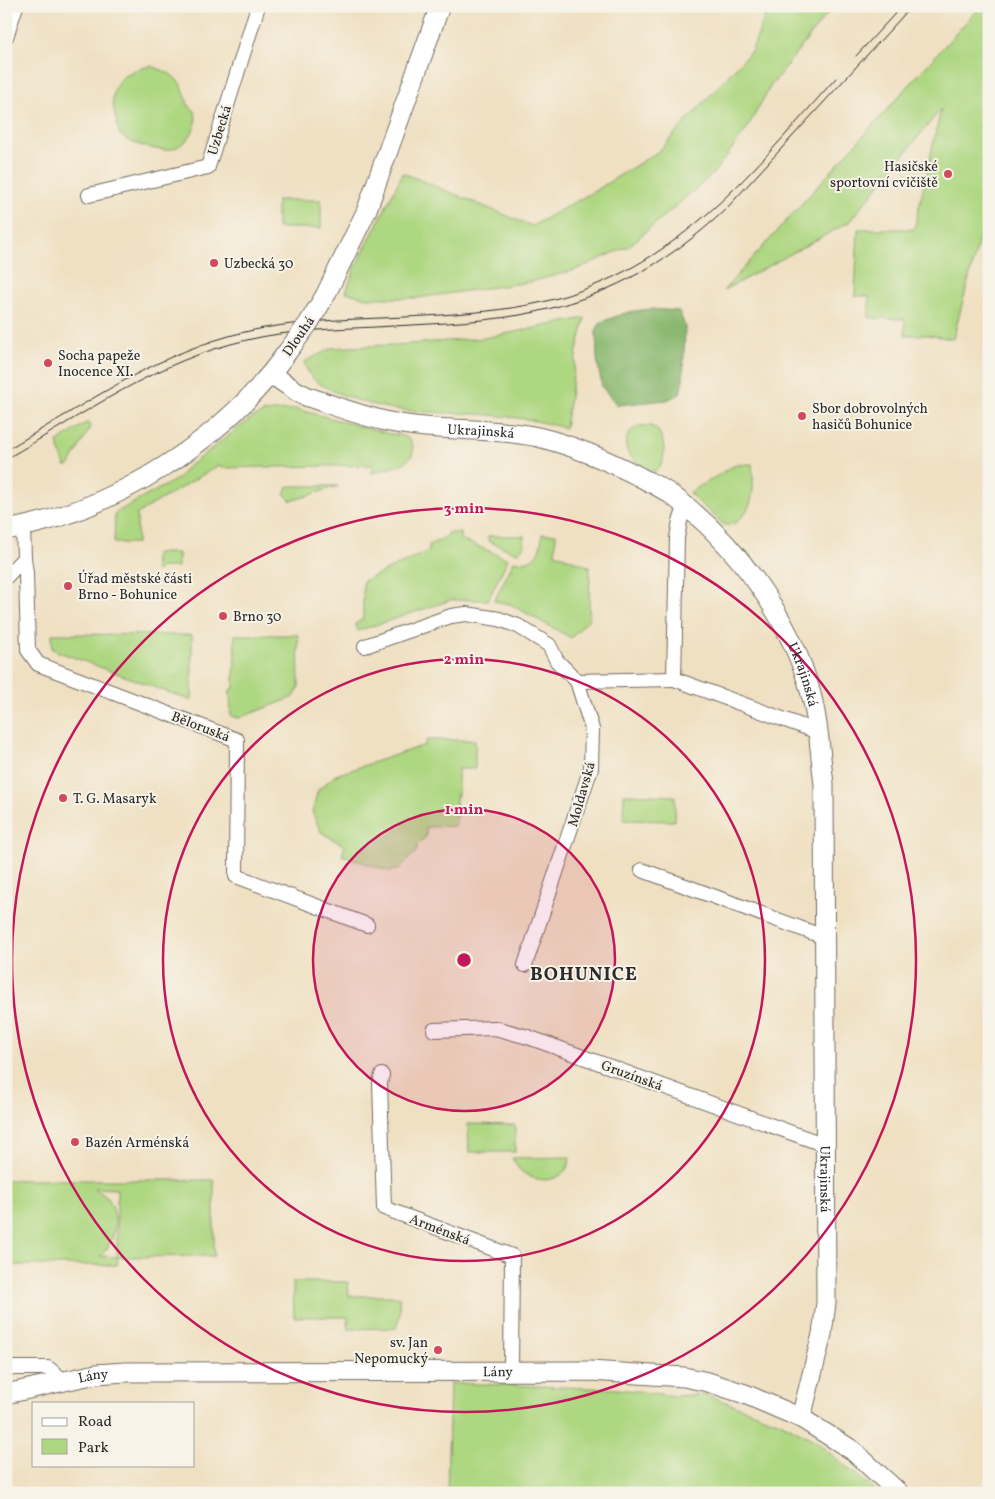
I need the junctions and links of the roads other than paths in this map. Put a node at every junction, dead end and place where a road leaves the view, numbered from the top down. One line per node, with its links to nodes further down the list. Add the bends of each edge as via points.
1 (16, 6): 4 (street)
2 (258, 6): 5 (street, Uzbecká, via 208,167)
3 (440, 6): 6 (street, Dlouhá, bridge, via 366,212 325,296)
4 (6, 37)
5 (89, 196)
6 (271, 374): 7 (street, Ukrajinská, via 308,397 394,423 507,432 588,452 671,494); 8 (street, Dlouhá, via 244,403 200,441 147,476 80,509)
7 (686, 506): 12 (street, via 677,538); 14 (street, Ukrajinská, via 728,546 764,592 793,644 811,694)
8 (15, 528): 9 (street, Běloruská)
9 (24, 558): 10 (street); 16 (street, Běloruská, via 28,650 38,664 237,740 236,876)
10 (6, 577)
11 (365, 646): 13 (street, Moldavská, via 451,616 482,616 518,626 549,645 557,661)
12 (674, 679): 13 (street, Ukrajinská); 14 (street, Ukrajinská)
13 (577, 680): 18 (street, Moldavská, via 592,729 591,768)
14 (818, 732): 17 (street, Ukrajinská, via 824,784)
15 (642, 870): 17 (street)
16 (368, 925)
17 (824, 937): 21 (street, Ukrajinská)
18 (525, 965)
19 (434, 1030): 21 (street, Gruzínská, via 494,1028 528,1037)
20 (382, 1075): 23 (street, Arménská, via 384,1208 512,1256)
21 (825, 1145): 26 (street, Ukrajinská, via 825,1311)
22 (6, 1368): 24 (street, Lány, via 48,1368)
23 (511, 1371): 24 (street, Lány, via 125,1372); 26 (street, Lány, via 684,1377 745,1394)
24 (63, 1380): 25 (street, Lány)
25 (6, 1394)
26 (801, 1418): 27 (street, Lány, via 852,1450)
27 (899, 1493)

